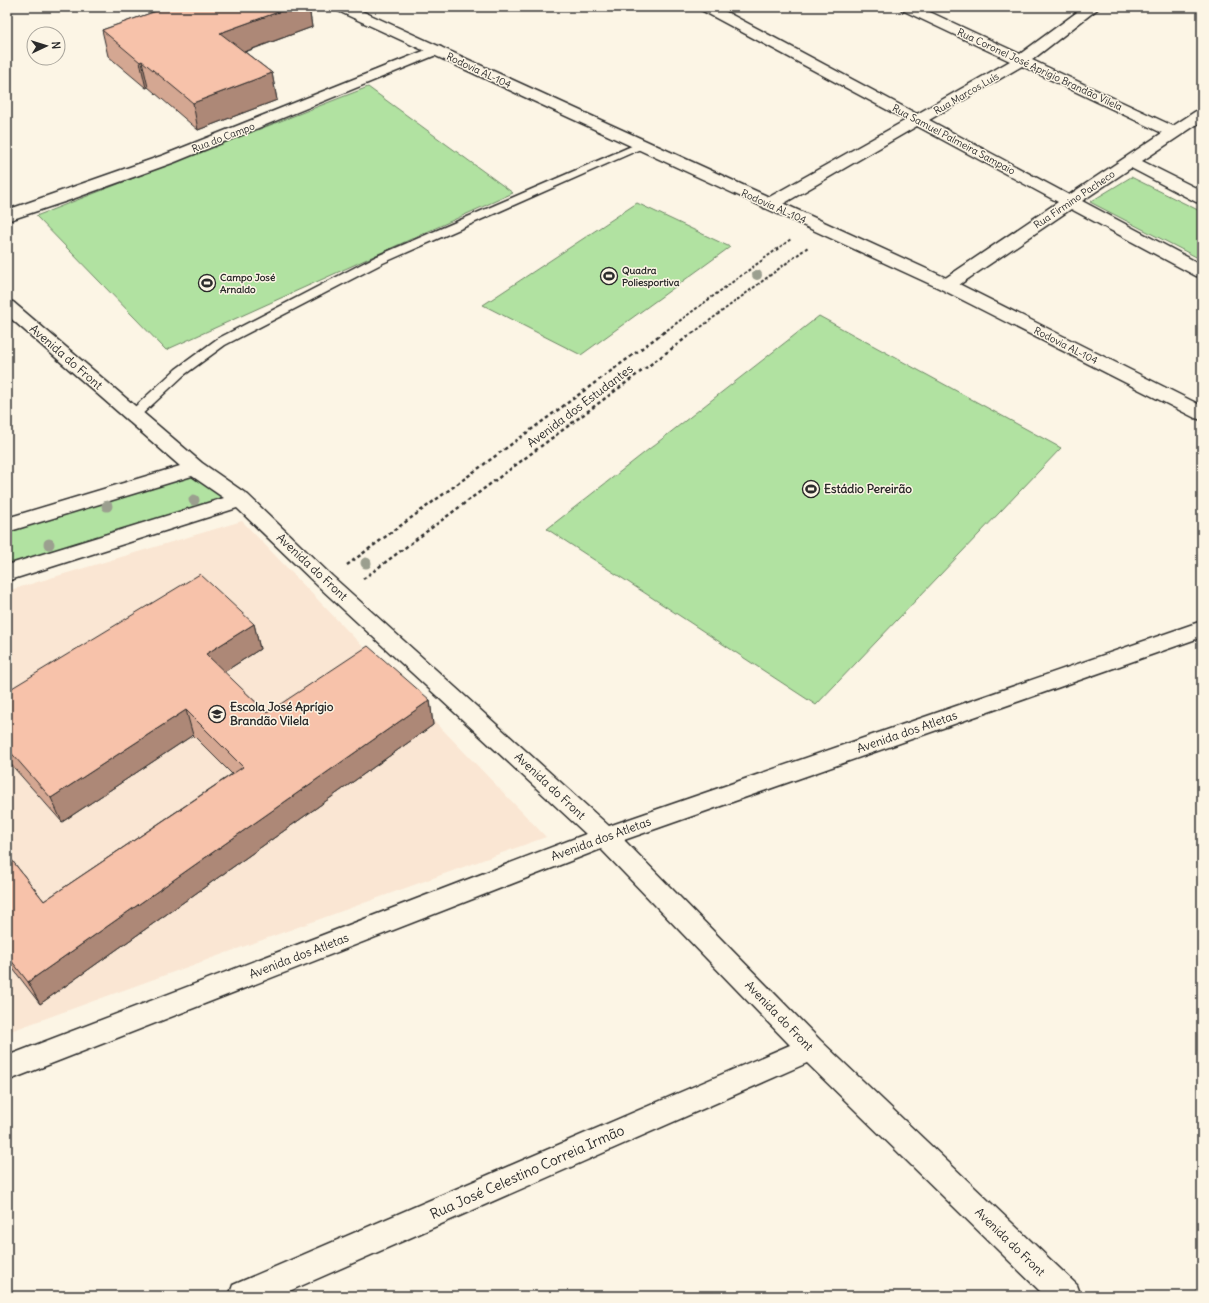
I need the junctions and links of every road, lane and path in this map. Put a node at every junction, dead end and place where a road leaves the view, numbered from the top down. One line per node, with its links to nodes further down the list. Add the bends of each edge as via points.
1 (341, 7): 5 (street, Rodovia AL-104)
2 (706, 7): 8 (street, Rua Samuel Palmeira Sampaio)
3 (908, 7): 6 (street, Rua Coronel José Aprígio Brandão Vilela)
4 (1093, 7): 6 (street, Rua Marcos Luís)
5 (436, 50): 10 (street, Rodovia AL-104); 15 (street, Rua do Campo, via 325,97 83,192)
6 (1022, 60): 8 (street, Rua Marcos Luís); 9 (street, Rua Coronel José Aprígio Brandão Vilela)
7 (1202, 114): 9 (street, Rua Firmino Pacheco)
8 (918, 120): 13 (street, Rua Samuel Palmeira Sampaio); 14 (street, Rua Marcos Luís)
9 (1173, 132): 11 (street, Rua Firmino Pacheco)
10 (641, 145): 14 (street, Rodovia AL-104); 22 (lane, via 379,260 221,342 180,372)
11 (1130, 161): 12 (street); 13 (street, Rua Firmino Pacheco)
12 (1202, 198)
13 (1070, 202): 18 (street, Rua Samuel Palmeira Sampaio); 19 (street, Rua Firmino Pacheco)
14 (770, 204): 16 (street, Rodovia AL-104)
15 (7, 216)
16 (812, 223): 17 (street, Rodovia AL-104); 27 (path, Avenida dos Estudantes)
17 (829, 231): 19 (street, Rodovia AL-104); 27 (path, Avenida dos Estudantes)
18 (1202, 272)
19 (946, 285): 21 (street, Rodovia AL-104)
20 (7, 306): 22 (street, Avenida do Front)
21 (1202, 414)
22 (133, 415): 23 (street, Avenida do Front)
23 (195, 468): 24 (street, Avenida do Front); 25 (street)
24 (241, 500): 26 (street); 27 (street, Avenida do Front)
25 (7, 525)
26 (7, 572)
27 (333, 588): 29 (street, Avenida do Front)
28 (1202, 629): 29 (street, Avenida dos Atletas)
29 (605, 837): 30 (street, Avenida do Front); 31 (street, Avenida dos Atletas)
30 (811, 1049): 32 (street, Rua José Celestino Correia Irmão); 33 (street, Avenida do Front)
31 (7, 1069)
32 (244, 1296)
33 (1065, 1296)

